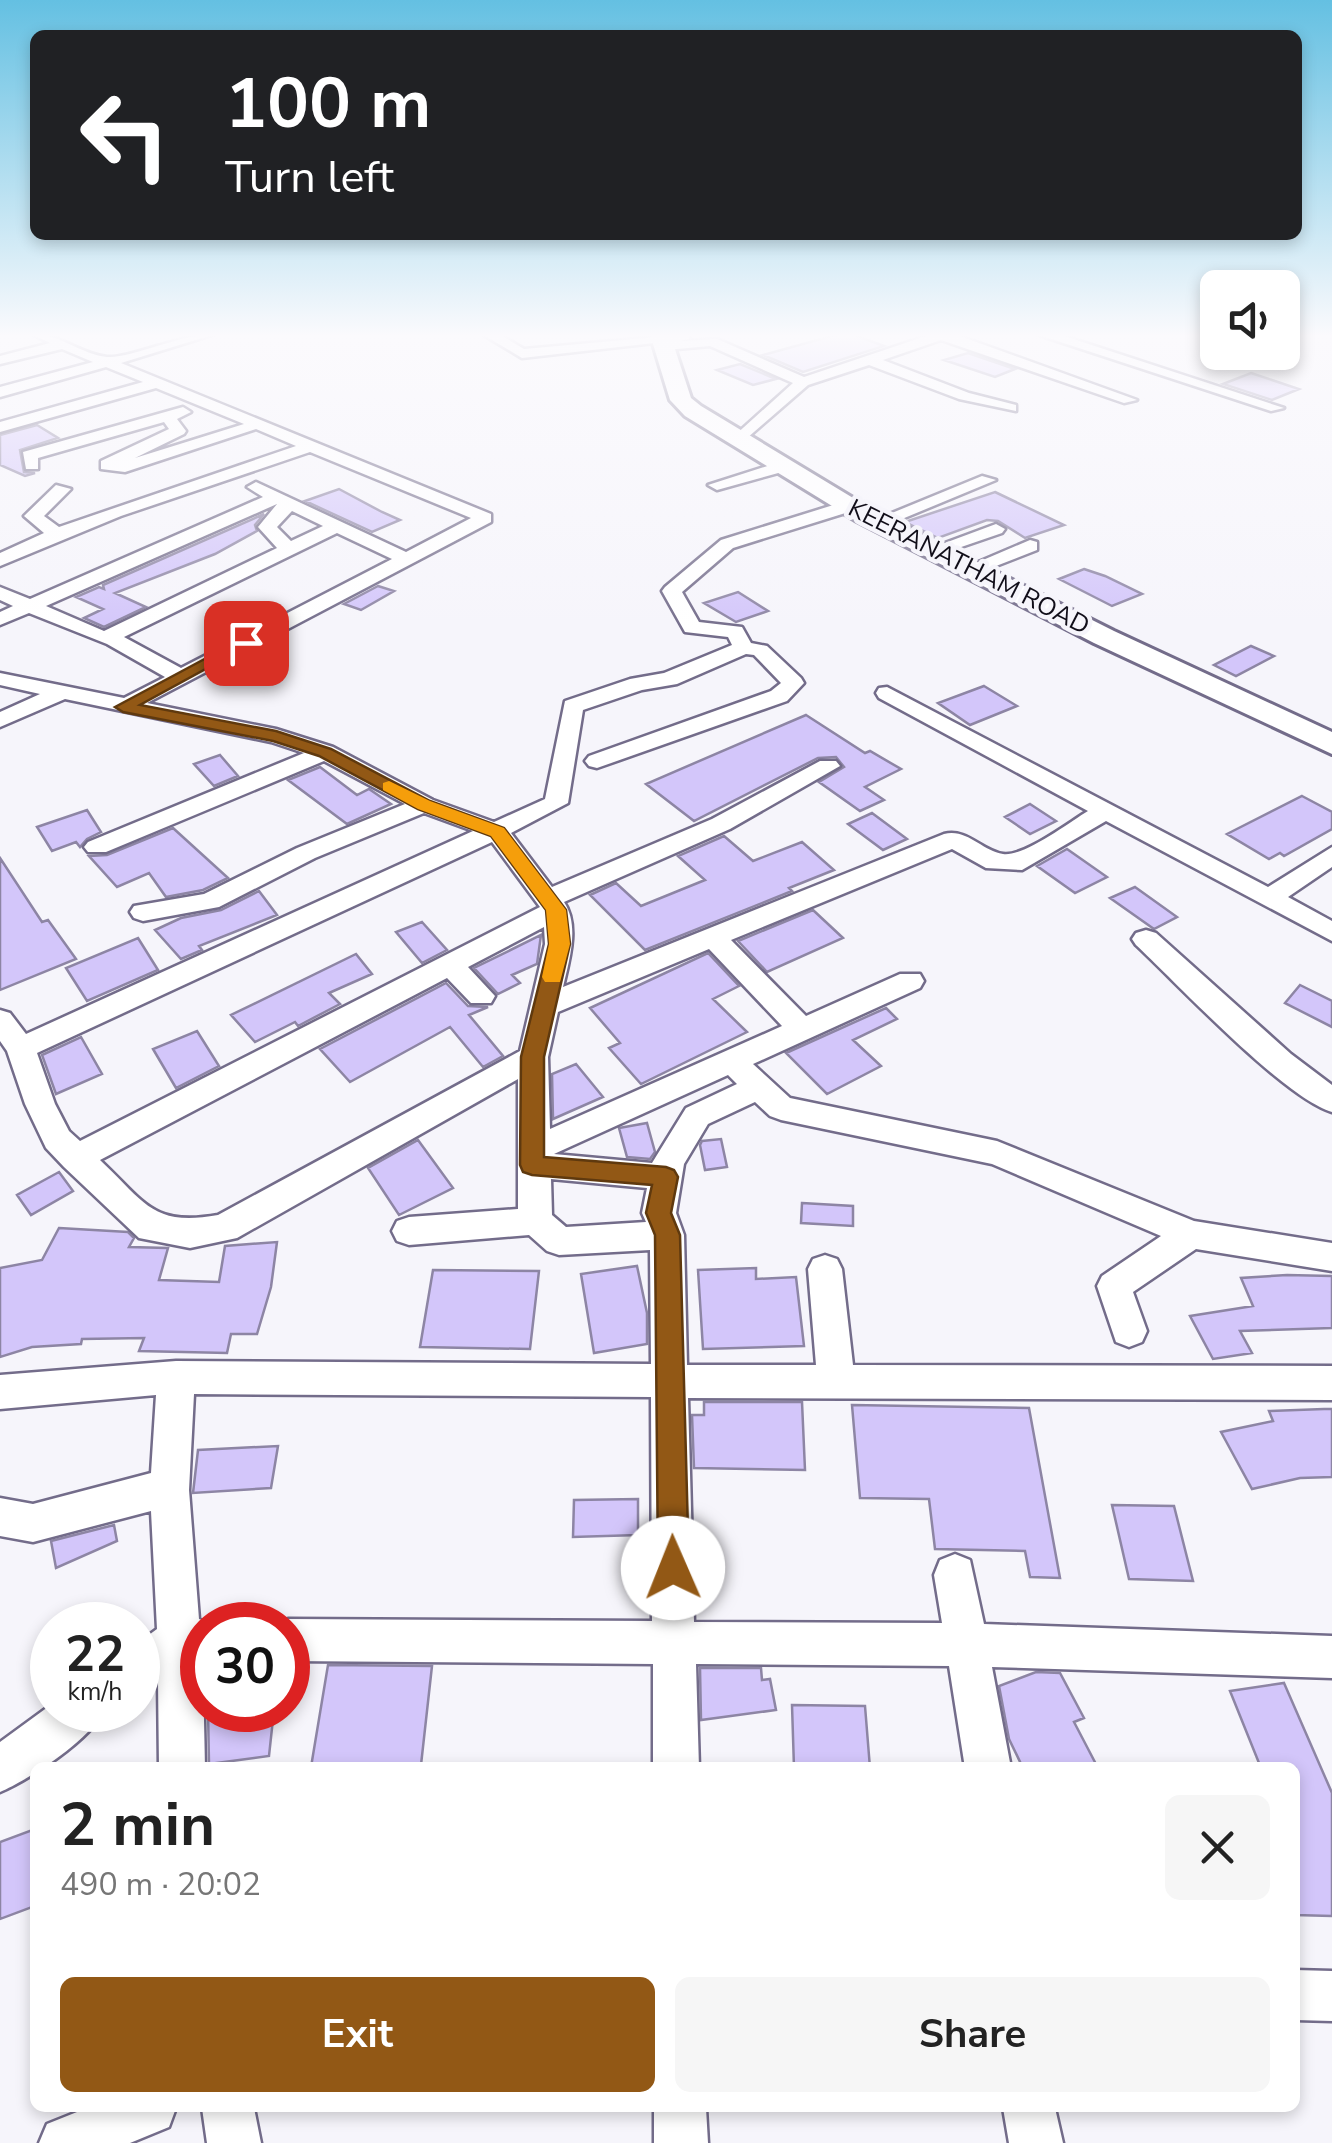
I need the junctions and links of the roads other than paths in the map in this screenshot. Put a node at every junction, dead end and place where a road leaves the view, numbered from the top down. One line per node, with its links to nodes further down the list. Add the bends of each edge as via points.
1 (104, 434): 9 (street, via 30,455)
2 (170, 434): 3 (street, via 106,466 119,468)
3 (229, 434)
4 (281, 434): 8 (street)
5 (731, 434): 7 (street, KEERANATHAM ROAD)
6 (747, 434): 7 (street)
7 (740, 440): 10 (street, KEERANATHAM ROAD)
8 (310, 446): 11 (street); 24 (street, via 485,518)
9 (32, 465)
10 (783, 466): 13 (street); 16 (street, KEERANATHAM ROAD)
11 (237, 475): 15 (street); 20 (street)
12 (988, 480): 17 (street)
13 (717, 484)
14 (62, 489): 20 (street, via 33,516)
15 (281, 502): 18 (street); 22 (street, via 267,527); 28 (street)
16 (849, 506): 17 (street, KEERANATHAM ROAD); 31 (street, via 726,544 672,591 692,628 735,631)
17 (879, 522): 23 (street, KEERANATHAM ROAD)
18 (335, 527): 22 (street); 24 (street)
19 (996, 529): 23 (street)
20 (54, 532): 25 (street)
21 (1030, 546): 26 (street)
22 (290, 549): 30 (street)
23 (935, 550): 26 (street, KEERANATHAM ROAD)
24 (407, 559): 32 (street)
25 (0, 560)
26 (971, 569): 38 (street, KEERANATHAM ROAD)
27 (0, 593): 28 (street)
28 (26, 607): 29 (street); 30 (street)
29 (0, 619)
30 (109, 637): 32 (street)
31 (744, 648): 40 (street, via 760,650 793,682 779,696); 44 (street, via 573,706 556,803)
32 (181, 677): 36 (street)
33 (0, 679): 34 (street)
34 (60, 692): 36 (street); 37 (street)
35 (887, 693): 43 (street)
36 (123, 707): 39 (street)
37 (0, 720)
38 (1332, 744)
39 (325, 752): 42 (street); 45 (street)
40 (597, 762)
41 (828, 766): 48 (street)
42 (424, 805): 44 (street); 49 (street, via 210,901)
43 (1104, 811): 47 (street); 51 (street, via 1022,862 995,862 953,839)
44 (498, 832): 48 (street); 59 (street)
45 (97, 847)
46 (1332, 855): 47 (street)
47 (1272, 896): 50 (street)
48 (552, 904): 53 (street); 56 (street, via 560,944)
49 (143, 912)
50 (1332, 932)
51 (713, 937): 56 (street); 58 (street)
52 (1146, 939): 63 (street)
53 (451, 966): 55 (street); 64 (street)
54 (910, 981): 58 (street)
55 (481, 996)
56 (547, 1005): 60 (street)
57 (0, 1020): 59 (street)
58 (802, 1029): 61 (street)
59 (21, 1048): 64 (street, via 57,1139)
60 (532, 1057): 64 (street, via 225,1228 190,1234 151,1228); 65 (street)
61 (732, 1060): 62 (street); 65 (street)
62 (759, 1087): 66 (street, via 697,1116 668,1162); 69 (street, via 781,1108 997,1153)
63 (1332, 1102)
64 (75, 1158)
65 (533, 1158): 66 (street); 67 (street)
66 (666, 1177): 70 (street, via 659,1213)
67 (536, 1221): 68 (street); 70 (street, via 559,1240)
68 (409, 1231)
69 (1192, 1234): 71 (street); 73 (street, via 1114,1286)
70 (668, 1235): 75 (street)
71 (1332, 1257)
72 (825, 1269): 76 (street)
73 (1129, 1331)
74 (176, 1377): 75 (street); 78 (street); 79 (street)
75 (669, 1381): 76 (street); 84 (street)
76 (836, 1381): 77 (street)
77 (1332, 1384)
78 (0, 1392)
79 (169, 1487): 80 (street, via 32,1523); 82 (street)
80 (0, 1517)
81 (955, 1575): 85 (street)
82 (186, 1602)
83 (310, 1640): 84 (street)
84 (675, 1643): 85 (street); 90 (street)
85 (970, 1645): 86 (street); 91 (street)
86 (1332, 1657)
87 (51, 1732): 92 (street)
88 (185, 1732): 89 (street)
89 (182, 1762)
90 (676, 1762)
91 (987, 1762)
92 (0, 1769)
93 (1300, 1995): 94 (street)
94 (1332, 1996)
95 (140, 2112): 99 (street)
96 (229, 2112): 100 (street)
97 (680, 2112): 101 (street)
98 (1030, 2112): 102 (street)
99 (66, 2143)
100 (234, 2143)
101 (681, 2143)
102 (1036, 2143)

